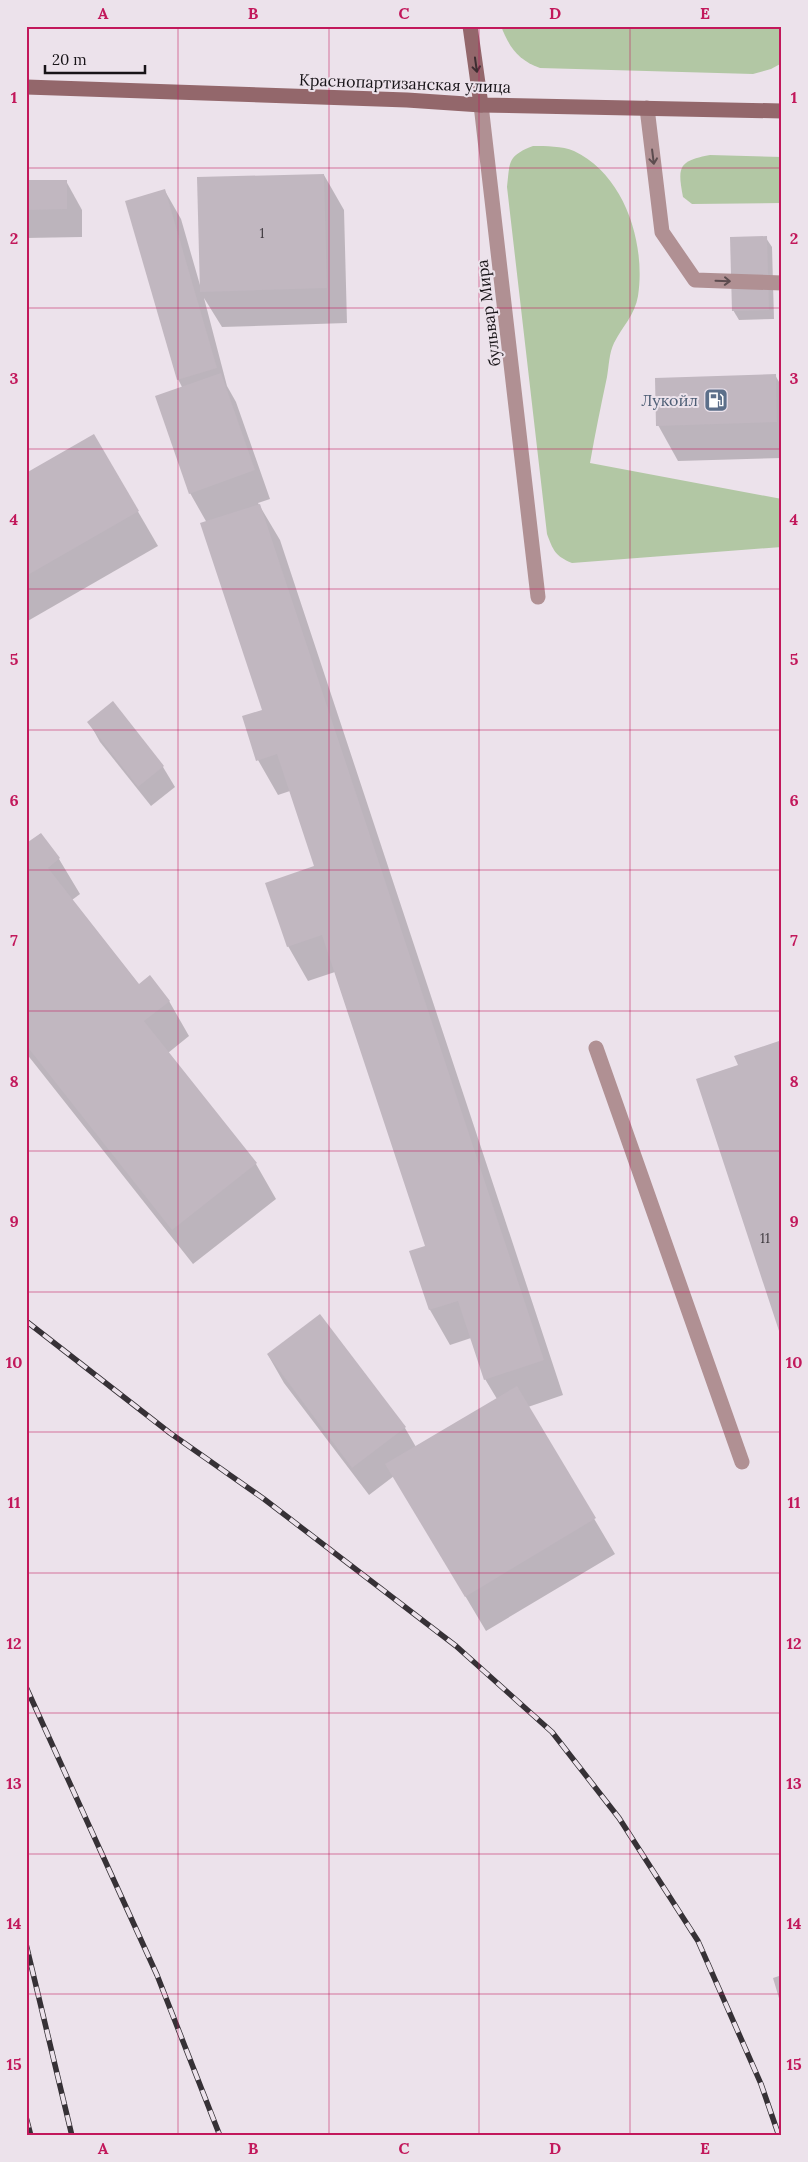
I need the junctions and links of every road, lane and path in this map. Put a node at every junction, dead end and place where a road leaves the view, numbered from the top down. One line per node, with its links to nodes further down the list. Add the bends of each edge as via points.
1 (470, 26): 3 (main road, бульвар Мира, one-way to 3)
2 (26, 88): 3 (main road, Краснопартизанская улица)
3 (481, 105): 4 (main road, Краснопартизанская улица); 7 (street, бульвар Мира)
4 (647, 108): 5 (main road, Краснопартизанская улица); 6 (street, one-way to 6, via 662,232 694,280)
5 (782, 111)
6 (782, 283)
7 (538, 597)
8 (596, 1048): 9 (street)
9 (742, 1462)

